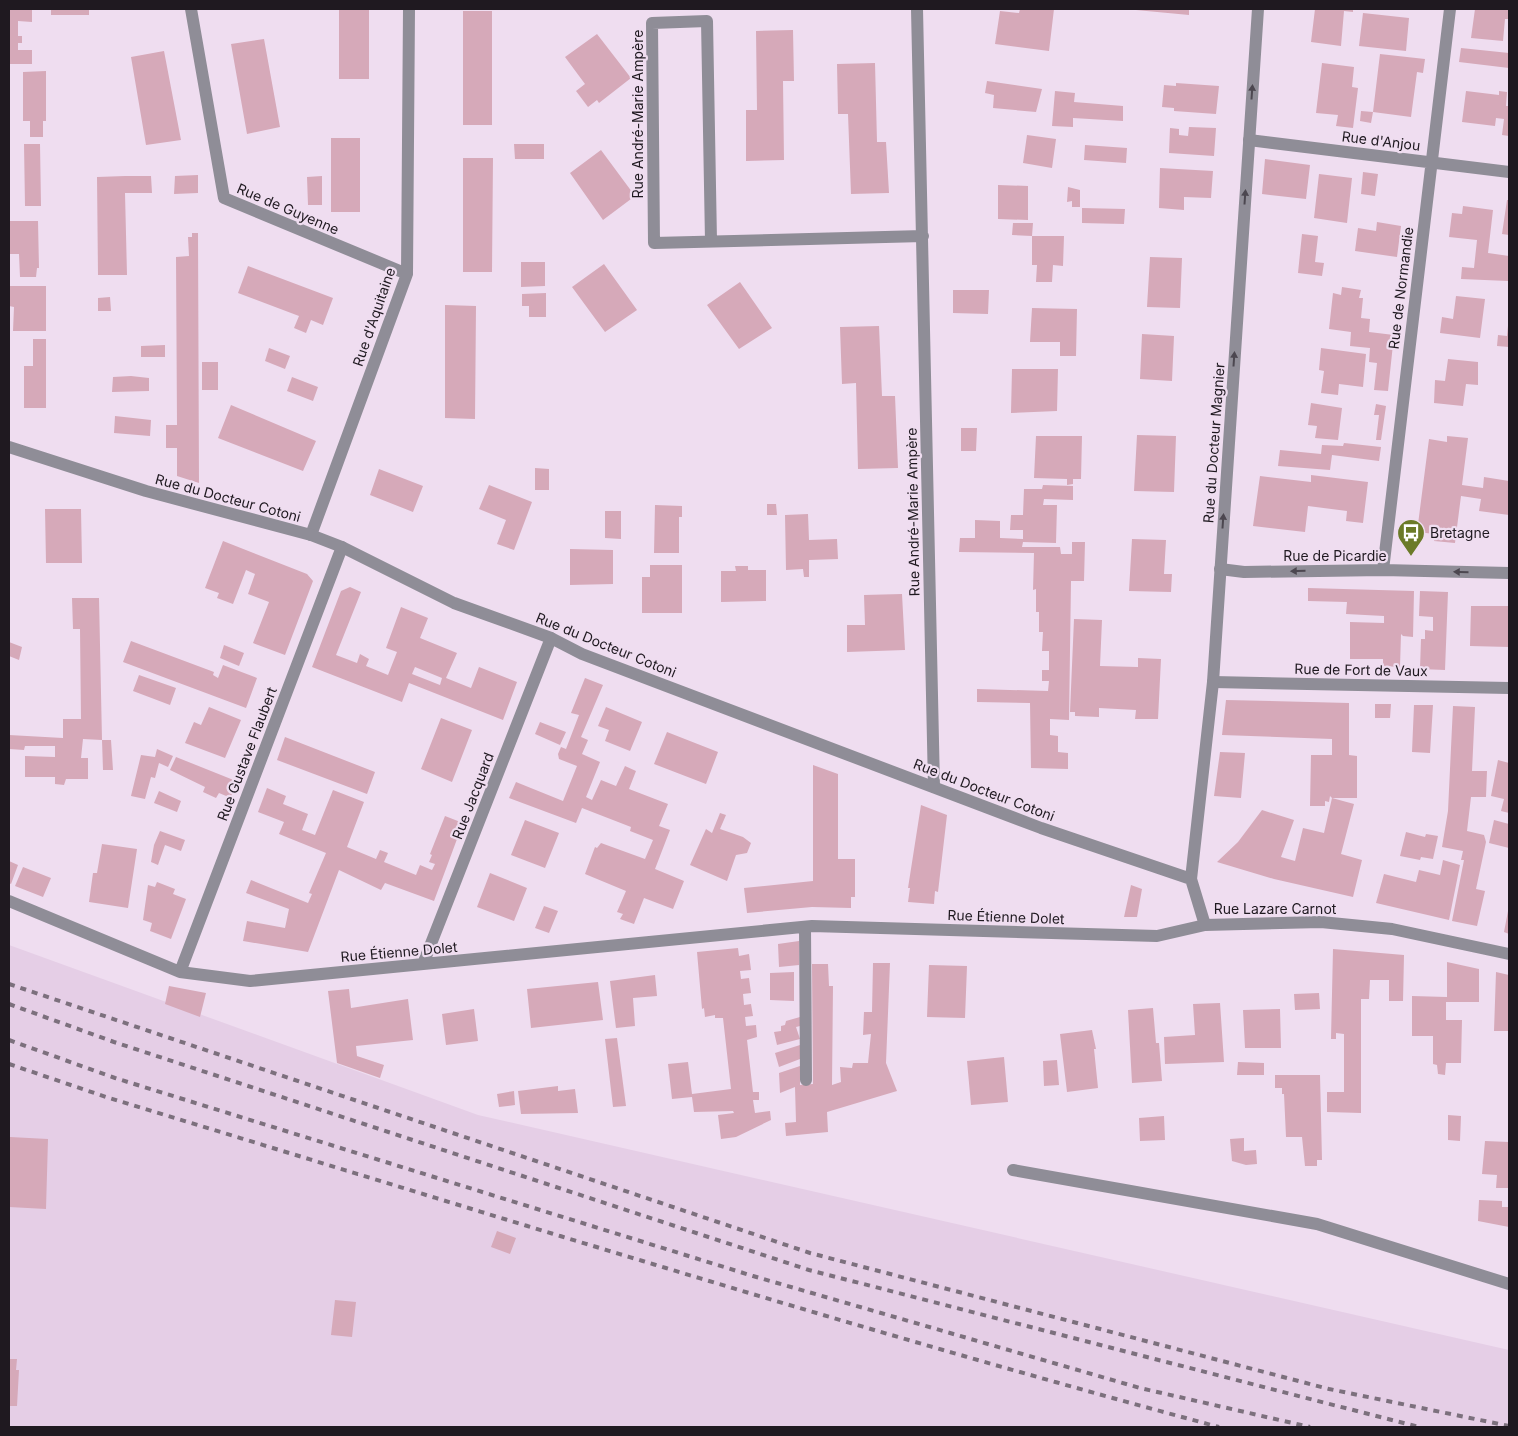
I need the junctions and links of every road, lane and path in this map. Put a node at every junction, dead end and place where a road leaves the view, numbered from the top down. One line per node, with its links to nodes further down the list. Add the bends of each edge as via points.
1 (191, 9): 11 (street, Rue de Guyenne, via 224,198)
2 (409, 9): 11 (street, Rue d'Aquitaine)
3 (917, 9): 9 (street, Rue André-Marie Ampère)
4 (1258, 9): 6 (street, Rue du Docteur Magnier, one-way to 4)
5 (1450, 9): 7 (street, Rue de Normandie)
6 (1249, 140): 7 (street, Rue d'Anjou); 15 (street, Rue du Docteur Magnier, one-way to 6)
7 (1431, 163): 8 (street, Rue d'Anjou); 16 (street, Rue de Normandie)
8 (1509, 172)
9 (923, 236): 10 (street, Rue André-Marie Ampère); 21 (street, Rue André-Marie Ampère)
10 (710, 241): 10 (street, Rue André-Marie Ampère, via 654,243 652,23 707,21)
11 (407, 274): 13 (street, Rue d'Aquitaine)
12 (9, 447): 13 (street, Rue du Docteur Cotoni, via 146,492)
13 (310, 535): 14 (street, Rue du Docteur Cotoni)
14 (342, 547): 18 (street, Rue du Docteur Cotoni, via 454,602); 28 (street, Rue Gustave Flaubert)
15 (1220, 569): 16 (street, Rue de Picardie, one-way to 15, via 1244,572); 19 (street, Rue du Docteur Magnier)
16 (1383, 570): 17 (street, Rue de Picardie, one-way to 16)
17 (1509, 573)
18 (550, 638): 21 (street, Rue du Docteur Cotoni, via 582,654); 27 (street, Rue Jacquard)
19 (1213, 682): 20 (street, Rue de Fort de Vaux); 22 (street, Rue du Docteur Magnier)
20 (1509, 688)
21 (934, 787): 22 (street, Rue du Docteur Cotoni, via 1041,828)
22 (1191, 879): 24 (street, Rue Lazare Carnot)
23 (9, 901): 28 (street, Rue Étienne Dolet)
24 (1205, 925): 25 (street, Rue Étienne Dolet, via 1157,936); 26 (street, Rue Lazare Carnot, via 1321,922 1365,926)
25 (805, 927): 27 (street, Rue Étienne Dolet); 29 (street)
26 (1509, 954)
27 (422, 964): 28 (street, Rue Étienne Dolet, via 250,981)
28 (180, 972)
29 (806, 1080)
30 (1013, 1170): 31 (street, via 1317,1224)
31 (1509, 1284)

